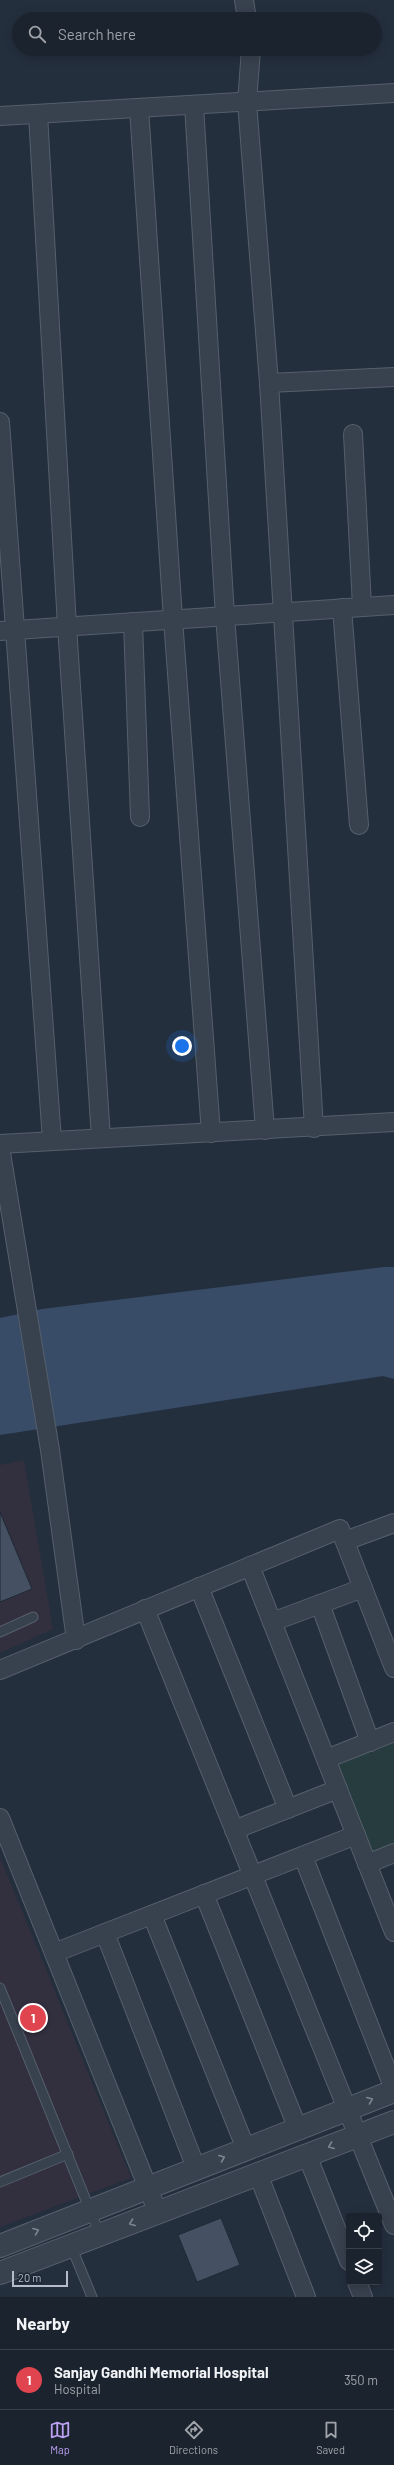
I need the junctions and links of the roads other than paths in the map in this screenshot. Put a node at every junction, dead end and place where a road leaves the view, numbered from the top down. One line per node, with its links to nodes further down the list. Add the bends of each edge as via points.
1 (244, 0): 2 (street)
2 (246, 12)
3 (250, 56): 5 (street)
4 (394, 93): 5 (street)
5 (247, 102): 6 (street); 11 (street)
6 (194, 105): 7 (street); 18 (street)
7 (139, 108): 8 (street); 19 (street)
8 (38, 114): 9 (street); 21 (street)
9 (0, 116)
10 (394, 377): 11 (street)
11 (269, 383): 17 (street)
12 (0, 422): 22 (street)
13 (353, 434): 15 (street)
14 (394, 605): 15 (street)
15 (362, 606): 16 (street)
16 (342, 608): 17 (street); 24 (street)
17 (283, 612): 18 (street); 26 (street)
18 (225, 616): 19 (street); 27 (street)
19 (173, 619): 20 (street); 28 (street)
20 (133, 622): 21 (street); 23 (street)
21 (67, 626): 22 (street); 29 (street)
22 (7, 630): 30 (street)
23 (140, 817)
24 (359, 826)
25 (394, 1122): 26 (street)
26 (314, 1128): 27 (street)
27 (265, 1130): 28 (street)
28 (211, 1133): 29 (street)
29 (101, 1138): 30 (street)
30 (52, 1140): 31 (street)
31 (0, 1145): 42 (street, via 50,1450)
32 (394, 1523): 33 (street)
33 (345, 1542): 34 (street, via 340,1529); 36 (street)
34 (250, 1566): 35 (street); 40 (street)
35 (199, 1587): 38 (street); 49 (street)
36 (363, 1588): 37 (street); 43 (street)
37 (320, 1604): 40 (street); 46 (street)
38 (145, 1609): 42 (street); 51 (street)
39 (33, 1617): 41 (lane)
40 (272, 1622): 47 (street)
41 (0, 1632)
42 (76, 1640): 44 (street)
43 (394, 1668)
44 (0, 1670)
45 (394, 1732): 46 (street)
46 (370, 1742): 47 (street)
47 (326, 1759): 48 (street)
48 (338, 1789): 49 (street); 52 (street)
49 (288, 1809): 51 (street)
50 (0, 1818): 61 (street)
51 (234, 1830): 56 (street)
52 (356, 1835): 54 (street); 55 (street)
53 (394, 1853): 55 (street)
54 (303, 1856): 56 (street); 63 (street)
55 (367, 1864): 59 (street)
56 (252, 1876): 57 (street); 64 (street)
57 (204, 1894): 58 (street); 66 (street)
58 (152, 1915): 60 (street); 68 (street)
59 (394, 1932)
60 (105, 1933): 61 (street); 71 (street)
61 (54, 1953): 74 (street)
62 (0, 1988): 69 (lane)
63 (394, 2090): 64 (street, one-way to 63)
64 (346, 2110): 66 (street); 67 (street)
65 (394, 2122): 67 (street)
66 (298, 2129): 68 (street)
67 (357, 2136): 70 (street, one-way to 70); 78 (street)
68 (246, 2149): 71 (street, one-way to 68)
69 (68, 2154): 73 (lane); 76 (lane)
70 (307, 2155): 72 (street); 82 (street)
71 (187, 2172): 74 (street); 75 (street)
72 (258, 2174): 75 (street); 86 (street)
73 (0, 2182)
74 (148, 2187): 76 (street); 77 (street)
75 (187, 2202): 77 (street)
76 (90, 2210): 79 (lane); 80 (street, one-way to 76)
77 (158, 2212): 79 (street, one-way to 79)
78 (394, 2225)
79 (100, 2236): 81 (street)
80 (0, 2246)
81 (71, 2246): 83 (street); 85 (lane)
82 (346, 2253)
83 (1, 2269)
84 (358, 2285): 87 (street)
85 (92, 2297)
86 (306, 2297)
87 (363, 2297)

